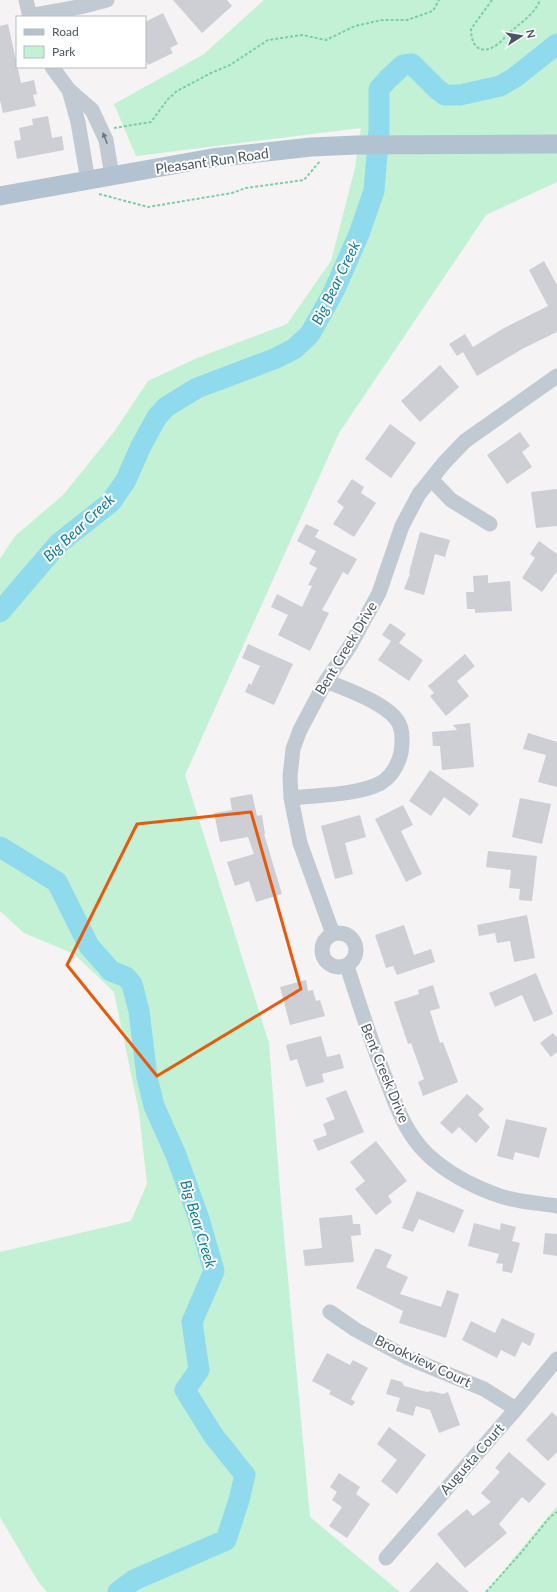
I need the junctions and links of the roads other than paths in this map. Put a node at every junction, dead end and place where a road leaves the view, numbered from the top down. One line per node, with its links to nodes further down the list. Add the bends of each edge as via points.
1 (26, 0): 3 (street)
2 (107, 0): 4 (street)
3 (29, 16)
4 (34, 16)
5 (53, 68): 6 (street)
6 (69, 90): 8 (street, one-way to 6, via 106,140 92,110); 9 (street)
7 (557, 144): 8 (main road, Pleasant Run Road, via 311,147 212,158)
8 (112, 176): 9 (main road, Pleasant Run Road)
9 (93, 187): 10 (main road, Pleasant Run Road)
10 (0, 196)
11 (557, 376): 12 (street, Bent Creek Drive, via 465,441)
12 (431, 479): 13 (street, via 451,500); 14 (street, Bent Creek Drive, via 419,494 402,526 379,593 350,646)
13 (490, 524)
14 (326, 681): 15 (street, Bent Creek Drive, via 300,730 293,750); 15 (street, via 366,698 392,714 400,726 402,746 399,760 388,778 370,787 342,793)
15 (291, 798): 16 (street, Bent Creek Drive, via 300,843)
16 (333, 934): 17 (street, via 347,935 355,943 355,957); 17 (street, via 324,942 323,956 331,965)
17 (347, 966): 18 (street, Bent Creek Drive, via 365,1024 399,1114 427,1154 476,1186 502,1196)
18 (557, 1206)
19 (330, 1312): 21 (street, Brookview Court, via 356,1330 406,1357 484,1389)
20 (557, 1359): 21 (street, Augusta Court)
21 (516, 1409): 22 (street, Augusta Court)
22 (386, 1558)

